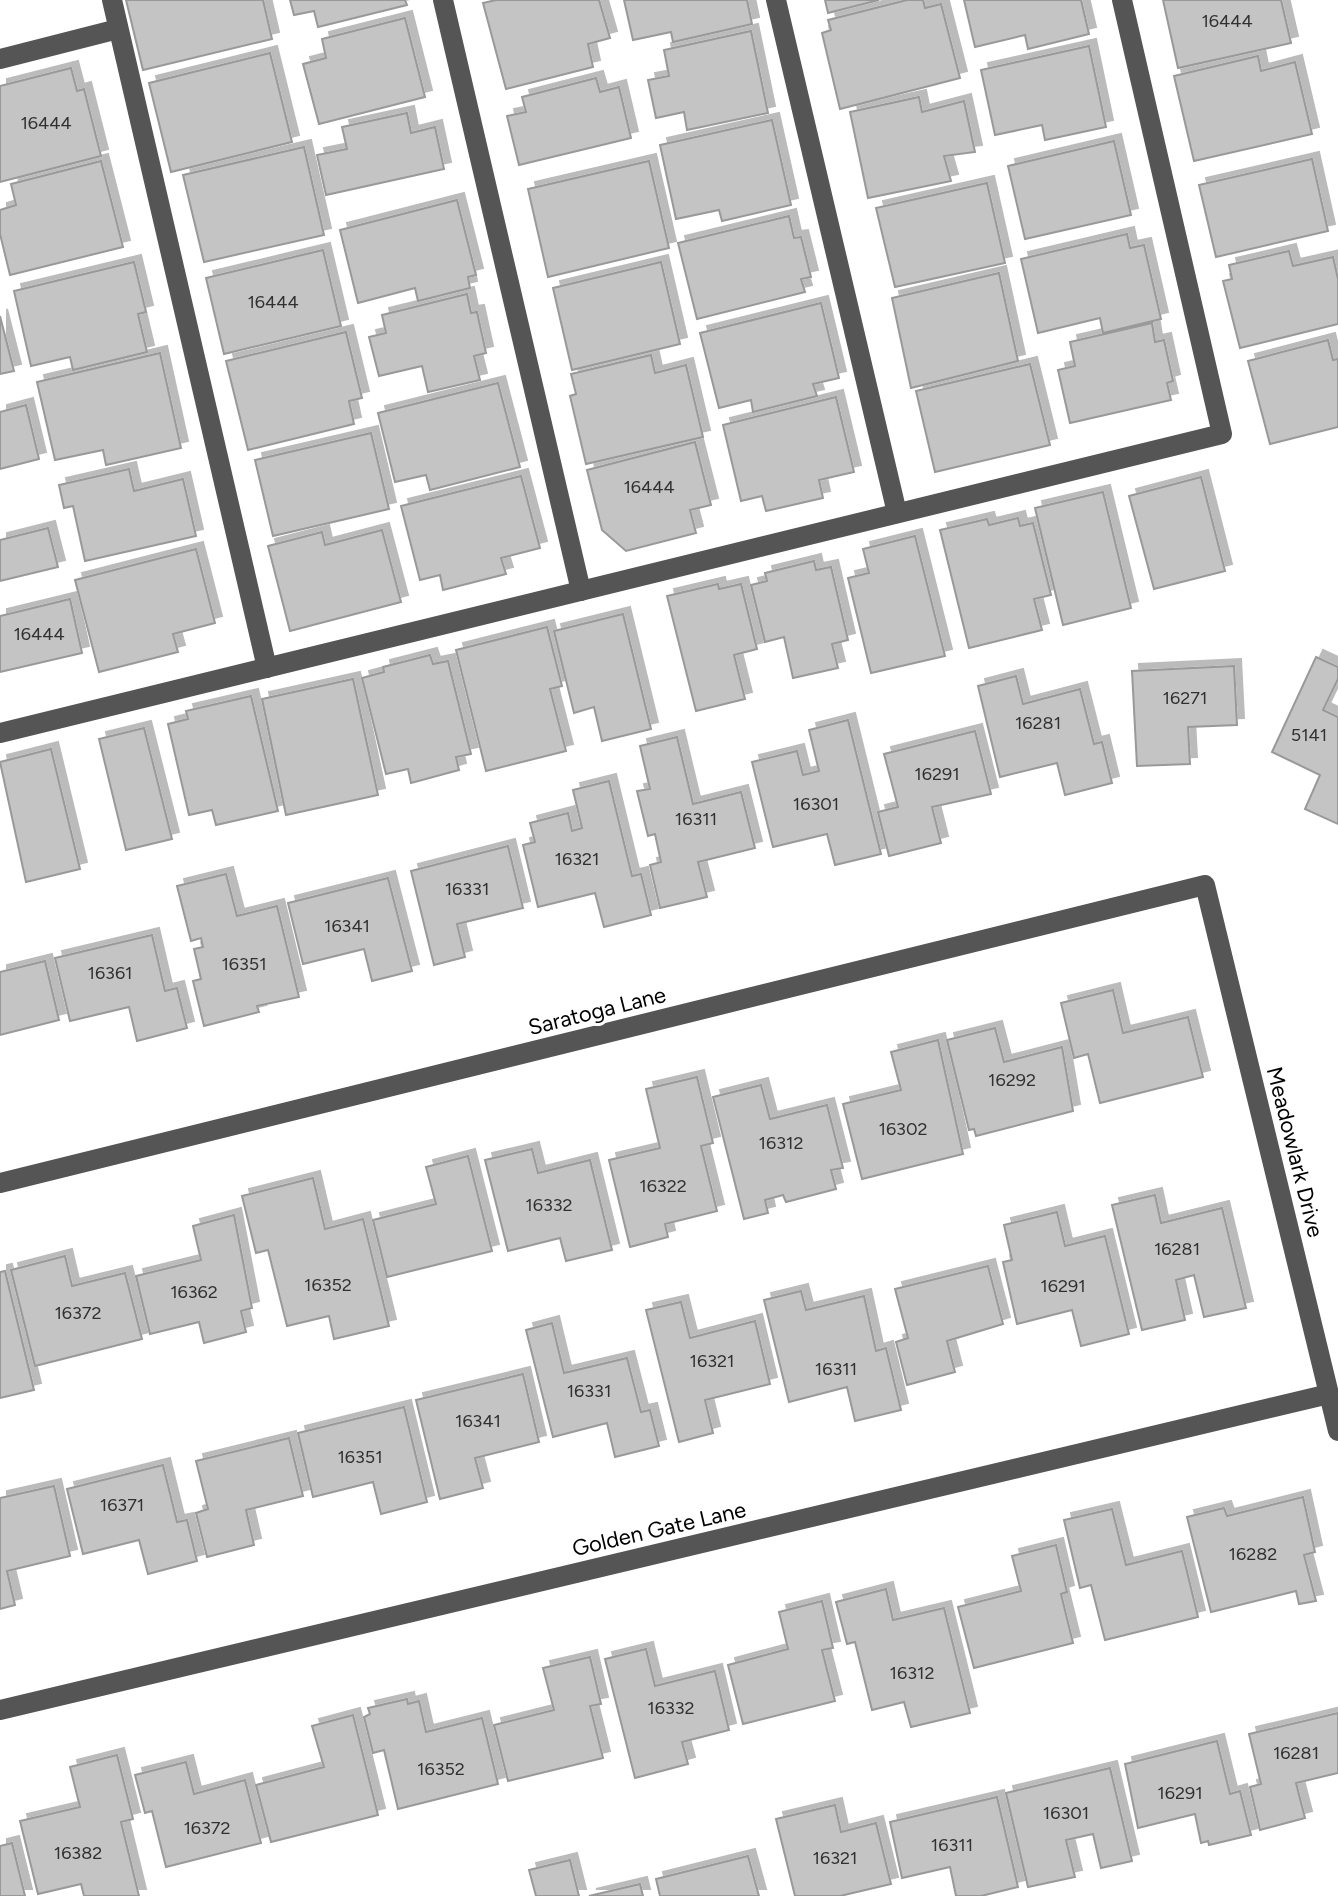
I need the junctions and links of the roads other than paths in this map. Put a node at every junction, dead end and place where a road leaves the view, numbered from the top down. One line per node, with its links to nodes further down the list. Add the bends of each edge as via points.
1 (112, 0): 5 (street)
2 (443, 0): 8 (street)
3 (776, 0): 7 (street)
4 (1122, 0): 7 (street, via 1222,434)
5 (118, 29): 6 (street); 9 (street)
6 (0, 59)
7 (897, 513): 8 (street)
8 (581, 591): 9 (street)
9 (267, 668): 10 (street)
10 (0, 733)
11 (1205, 885): 12 (street, Saratoga Lane); 13 (street, Meadowlark Drive)
12 (0, 1183)
13 (1329, 1394): 14 (street, Meadowlark Drive); 15 (street, Golden Gate Lane)
14 (1338, 1431)
15 (0, 1710)

